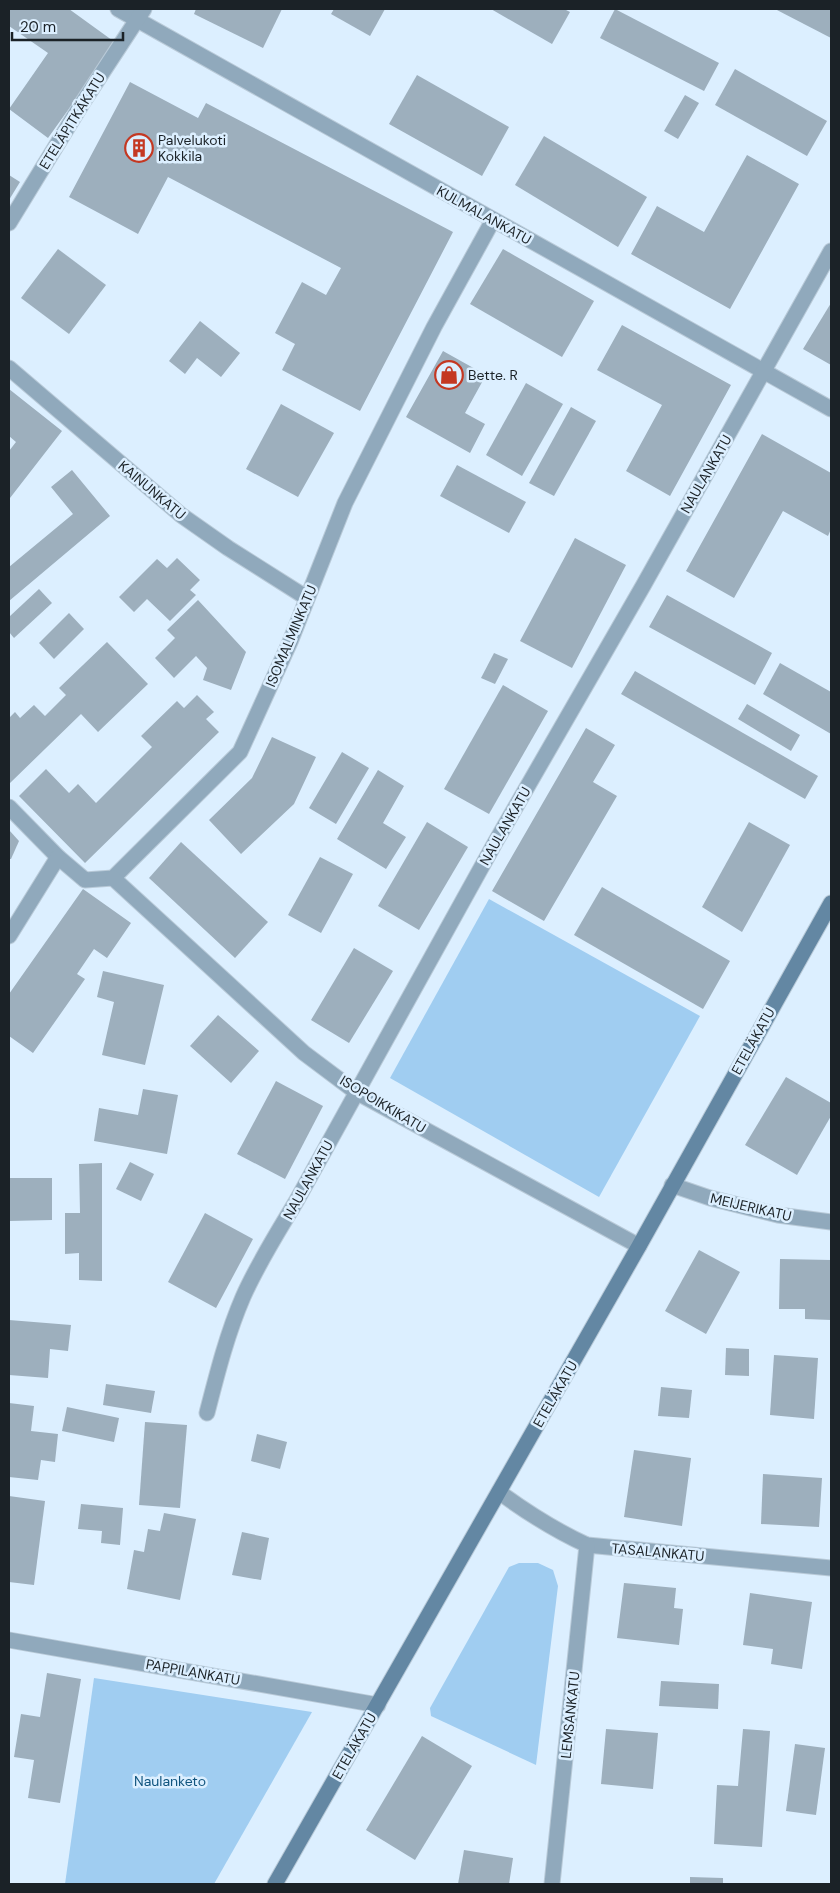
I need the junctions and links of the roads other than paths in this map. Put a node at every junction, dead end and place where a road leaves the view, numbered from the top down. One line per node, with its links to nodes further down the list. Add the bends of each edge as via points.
1 (118, 9): 2 (street, KULMALANKATU)
2 (141, 15): 3 (street, KULMALANKATU); 4 (street, ETELÄPITKÄKATU)
3 (492, 220): 7 (street, KULMALANKATU); 9 (street, ISOMALMINKATU, via 365,463)
4 (9, 223)
5 (831, 251): 7 (street, NAULANKATU)
6 (9, 368): 9 (street, KAINUNKATU, via 181,515)
7 (764, 372): 8 (street, KULMALANKATU); 15 (street, NAULANKATU)
8 (831, 409)
9 (306, 598): 12 (street, ISOMALMINKATU, via 290,642 240,752)
10 (9, 807): 11 (street)
11 (58, 857): 12 (street, via 85,880); 14 (street)
12 (113, 878): 15 (street, ISOPOIKKIKATU, via 304,1053)
13 (831, 903): 16 (main road, ETELÄKATU)
14 (9, 936)
15 (356, 1092): 18 (street, ISOPOIKKIKATU); 19 (street, NAULANKATU, via 243,1296 218,1369)
16 (672, 1185): 17 (street, MEIJERIKATU, via 778,1215); 18 (main road, ETELÄKATU)
17 (831, 1222)
18 (639, 1246): 20 (main road, ETELÄKATU)
19 (207, 1414)
20 (499, 1492): 21 (street, TASALANKATU, via 531,1516); 24 (main road, ETELÄKATU)
21 (587, 1545): 22 (street, TASALANKATU); 26 (street, LEMSANKATU)
22 (831, 1568)
23 (9, 1640): 24 (street, PAPPILANKATU)
24 (378, 1705): 25 (main road, ETELÄKATU)
25 (275, 1884)
26 (552, 1884)

